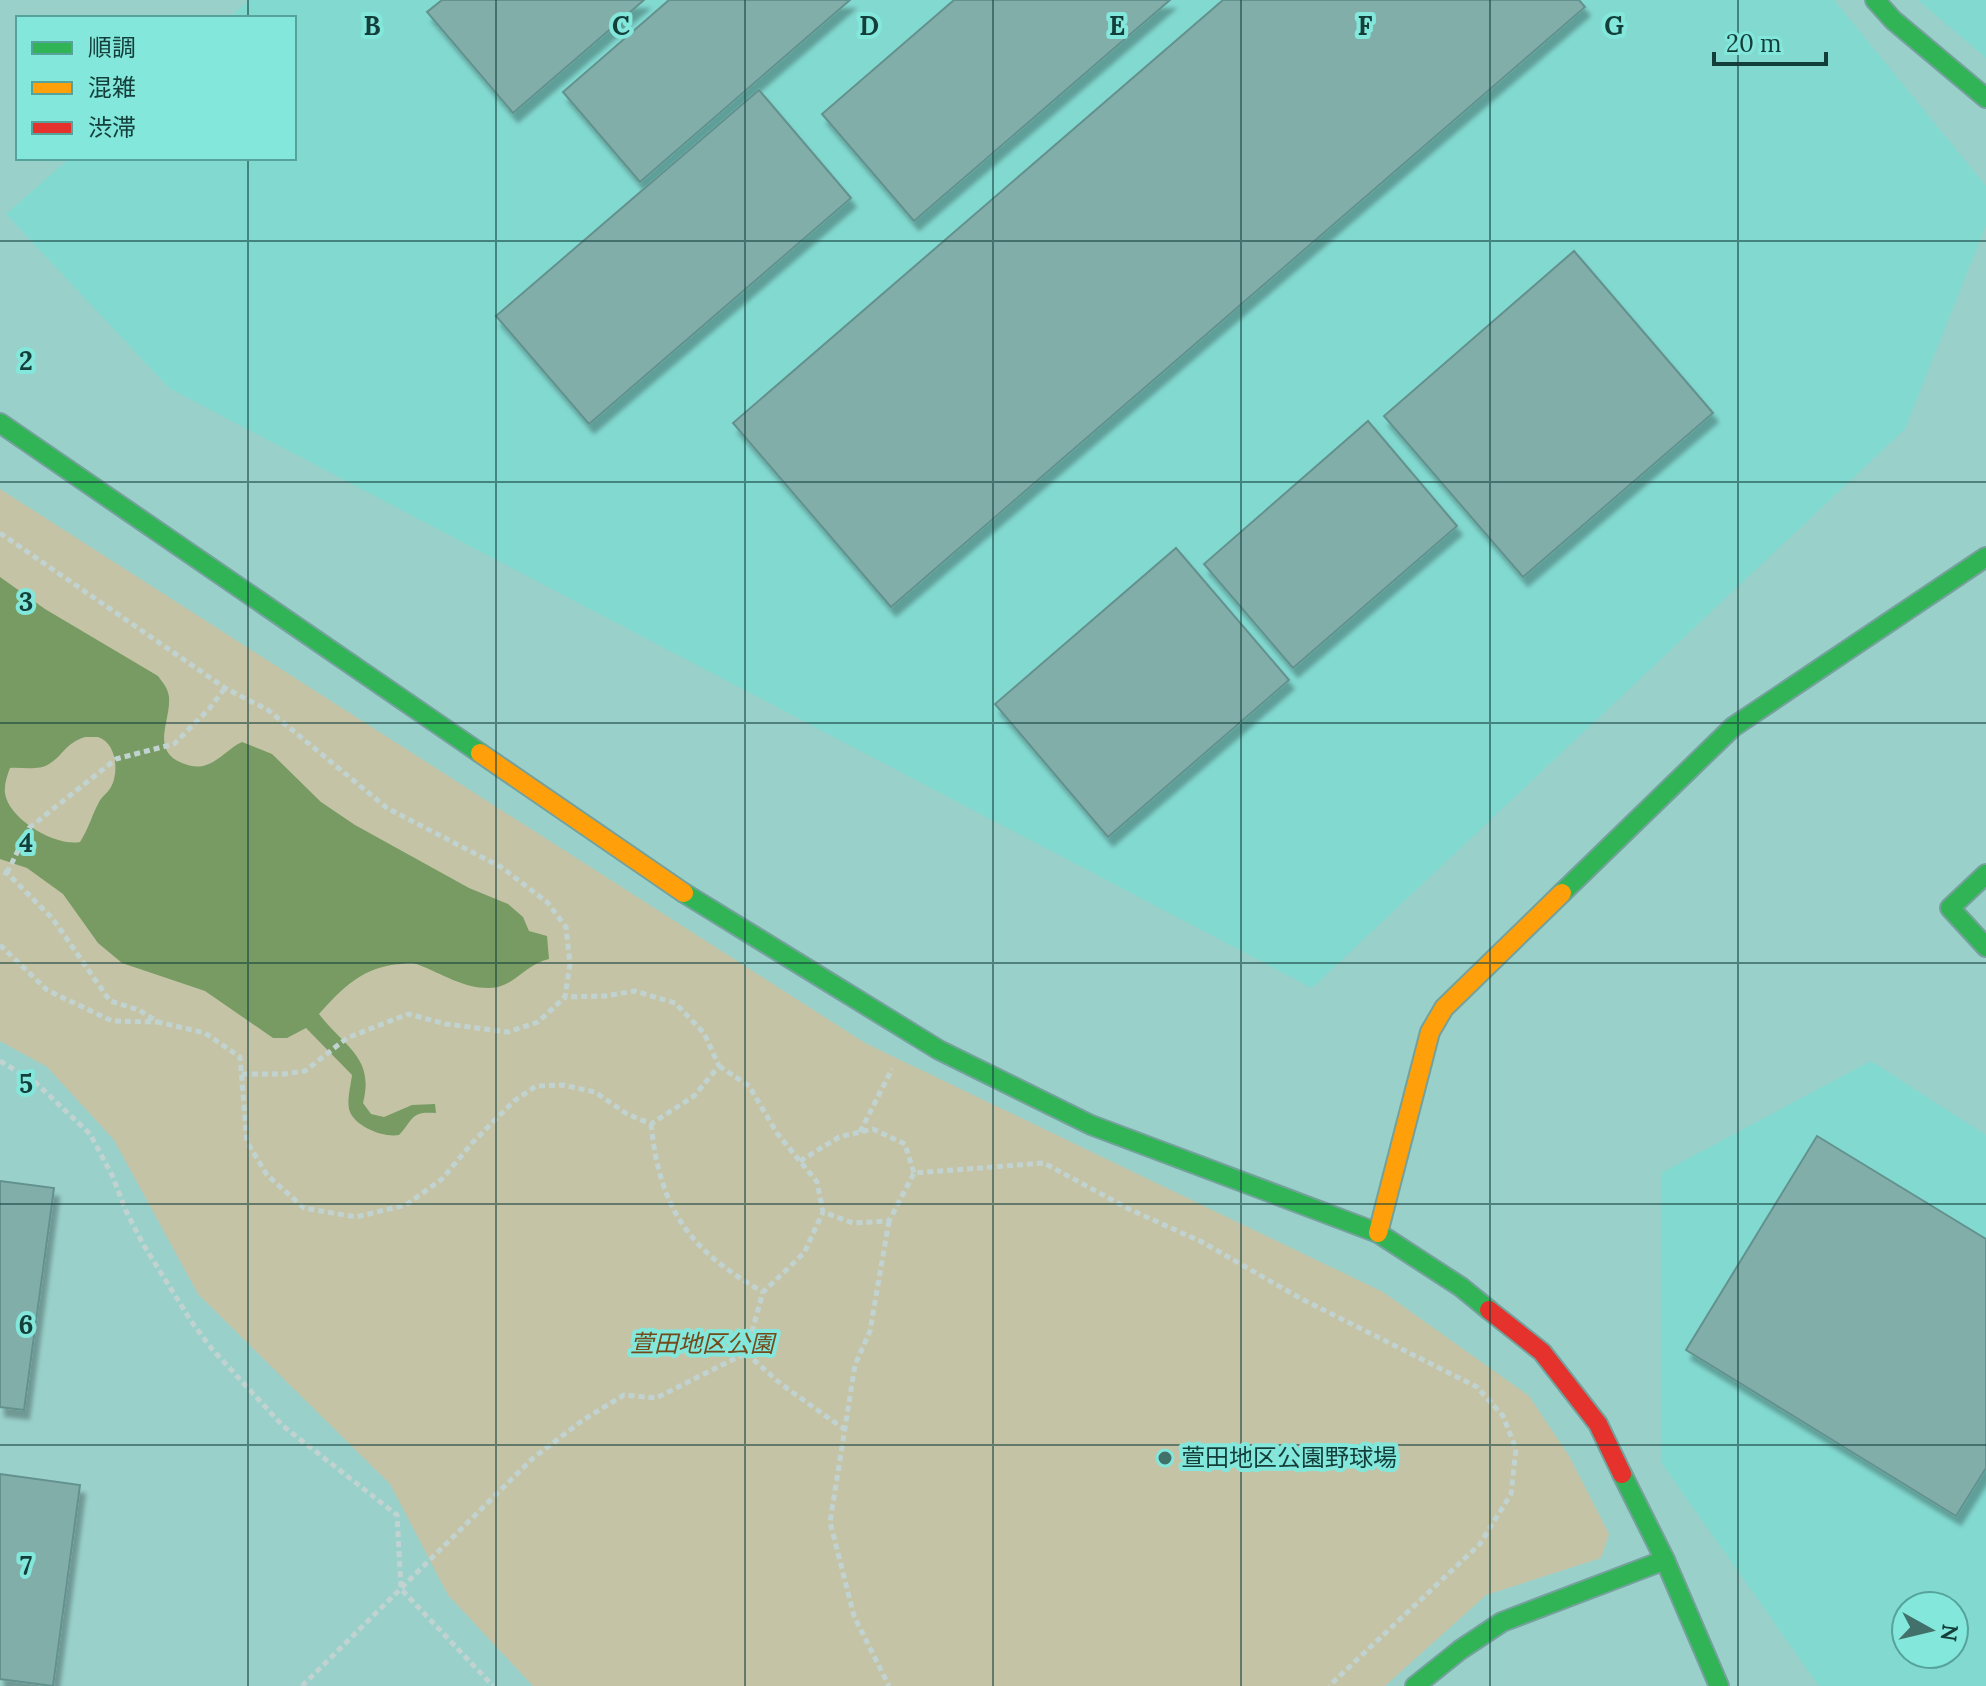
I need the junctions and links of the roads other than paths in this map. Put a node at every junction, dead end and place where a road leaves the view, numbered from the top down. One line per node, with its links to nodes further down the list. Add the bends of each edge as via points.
1 (1875, 0): 2 (street)
2 (1986, 98)
3 (0, 423): 7 (street, via 684,893 939,1050 1091,1125)
4 (1986, 557): 7 (street, via 1733,727 1444,1008 1430,1032)
5 (1986, 874): 6 (street, via 1950,908)
6 (1986, 947)
7 (1378, 1233): 8 (street, via 1461,1287 1542,1352 1598,1424)
8 (1665, 1560): 9 (street, via 1502,1622); 10 (street)
9 (1415, 1686)
10 (1719, 1686)

